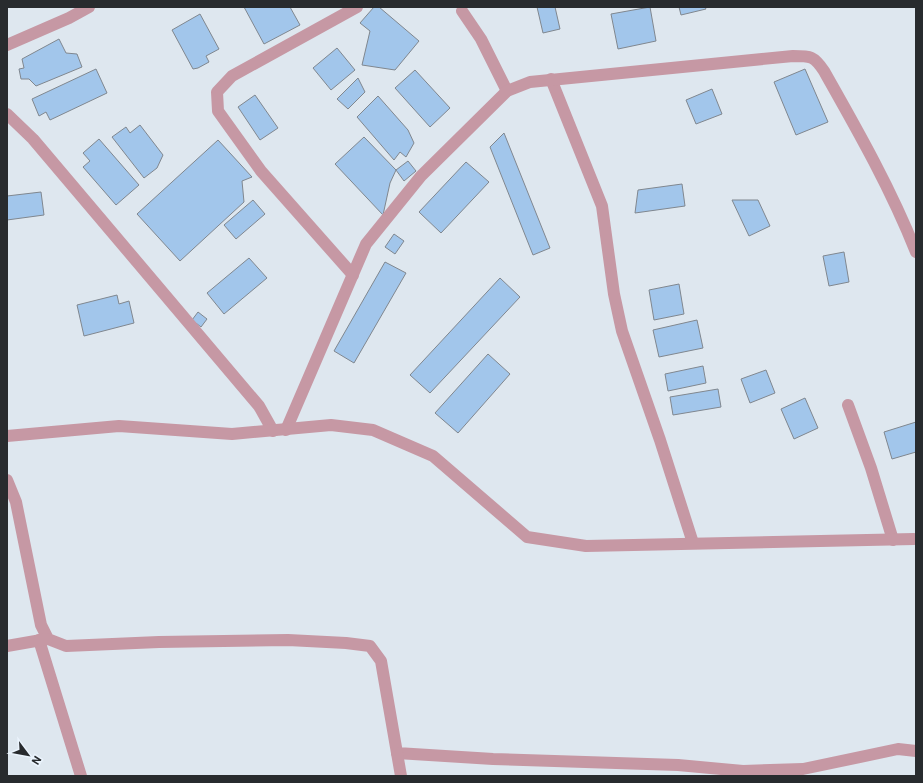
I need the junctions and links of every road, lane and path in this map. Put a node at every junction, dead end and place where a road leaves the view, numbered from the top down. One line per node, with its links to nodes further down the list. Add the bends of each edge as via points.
1 (89, 7): 4 (street)
2 (357, 7): 9 (street, via 232,76 217,92 218,111 261,171)
3 (462, 11): 6 (street, via 481,39)
4 (7, 45)
5 (551, 79): 6 (street, via 530,82); 8 (street, via 785,56 809,56 817,61 824,71 872,154); 17 (street, via 602,206 614,294 622,331)
6 (507, 91): 9 (street, via 421,176 366,244)
7 (7, 114): 12 (street, via 33,140 259,406)
8 (916, 252)
9 (353, 275): 11 (street)
10 (848, 404): 16 (street)
11 (286, 430): 12 (street); 17 (street, via 331,425 373,430 433,456 527,537 586,546)
12 (273, 431): 13 (street, via 232,434 119,426)
13 (7, 436)
14 (7, 480): 18 (street, via 16,502)
15 (914, 539): 16 (street)
16 (893, 540): 17 (street)
17 (693, 543)
18 (44, 640): 19 (street); 21 (street, via 66,646 288,640 346,642 370,646 381,660); 22 (street)
19 (7, 646)
20 (916, 751): 21 (street, via 898,749 803,769 743,771 678,765)
21 (397, 753): 23 (street)
22 (81, 776)
23 (401, 776)

